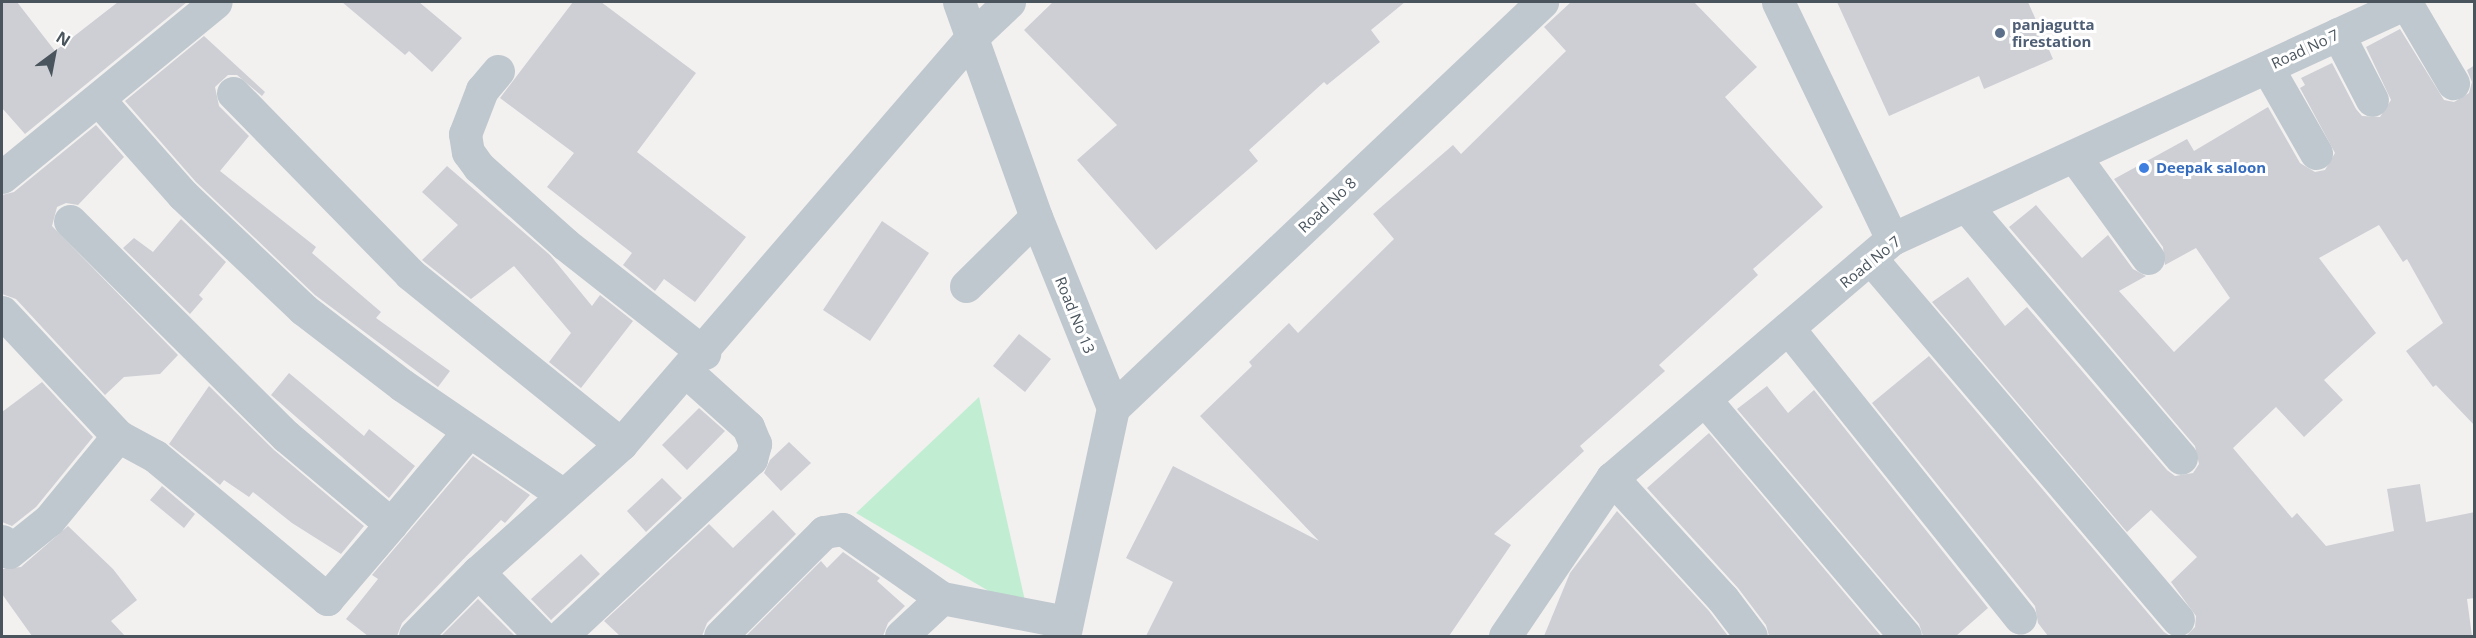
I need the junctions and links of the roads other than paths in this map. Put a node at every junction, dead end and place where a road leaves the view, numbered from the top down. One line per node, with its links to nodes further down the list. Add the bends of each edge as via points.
1 (216, 2): 13 (street)
2 (959, 2): 8 (street, Road No 13)
3 (1009, 2): 8 (street)
4 (1542, 2): 28 (street, Road No 8)
5 (1778, 2): 21 (street)
6 (2407, 2): 7 (street, Road No 7); 11 (street)
7 (2338, 34): 9 (street, Road No 7); 14 (street)
8 (972, 37): 19 (street, Road No 13); 26 (street)
9 (2267, 67): 15 (street); 16 (street, Road No 7)
10 (498, 71): 26 (street, via 482,90 465,134 468,152 479,167)
11 (2453, 83)
12 (233, 93): 31 (street, via 410,274)
13 (98, 99): 17 (street); 29 (street, via 183,195 303,309)
14 (2372, 100)
15 (2316, 153)
16 (2074, 156): 18 (street, Road No 7); 22 (street)
17 (2, 177)
18 (1966, 206): 21 (street, Road No 7); 32 (street)
19 (1036, 217): 23 (street); 28 (street, Road No 13)
20 (70, 222): 35 (street, via 286,436)
21 (1882, 250): 25 (street, Road No 7); 40 (street)
22 (2148, 258)
23 (966, 286)
24 (2, 312): 30 (street)
25 (1788, 328): 27 (street, Road No 7); 39 (street)
26 (696, 362): 31 (street); 44 (street, via 748,427 755,444 751,459)
27 (1705, 400): 33 (street, Road No 7); 49 (street)
28 (1113, 408): 41 (street)
29 (469, 431): 34 (street); 35 (street)
30 (118, 436): 35 (street, via 155,456 327,599); 36 (street, via 49,520 9,552)
31 (621, 444): 34 (street)
32 (2181, 458)
33 (1612, 478): 47 (street, Road No 7); 48 (street, via 1723,599)
34 (563, 495): 37 (street)
35 (391, 524)
36 (2, 541)
37 (478, 572): 42 (street); 43 (street)
38 (942, 598): 41 (street); 45 (street, via 856,535 843,529 824,532); 46 (street)
39 (2020, 618)
40 (2178, 620)
41 (1065, 629)
42 (415, 636)
43 (541, 636)
44 (561, 636)
45 (720, 636)
46 (901, 636)
47 (1505, 636)
48 (1751, 636)
49 (1905, 636)

